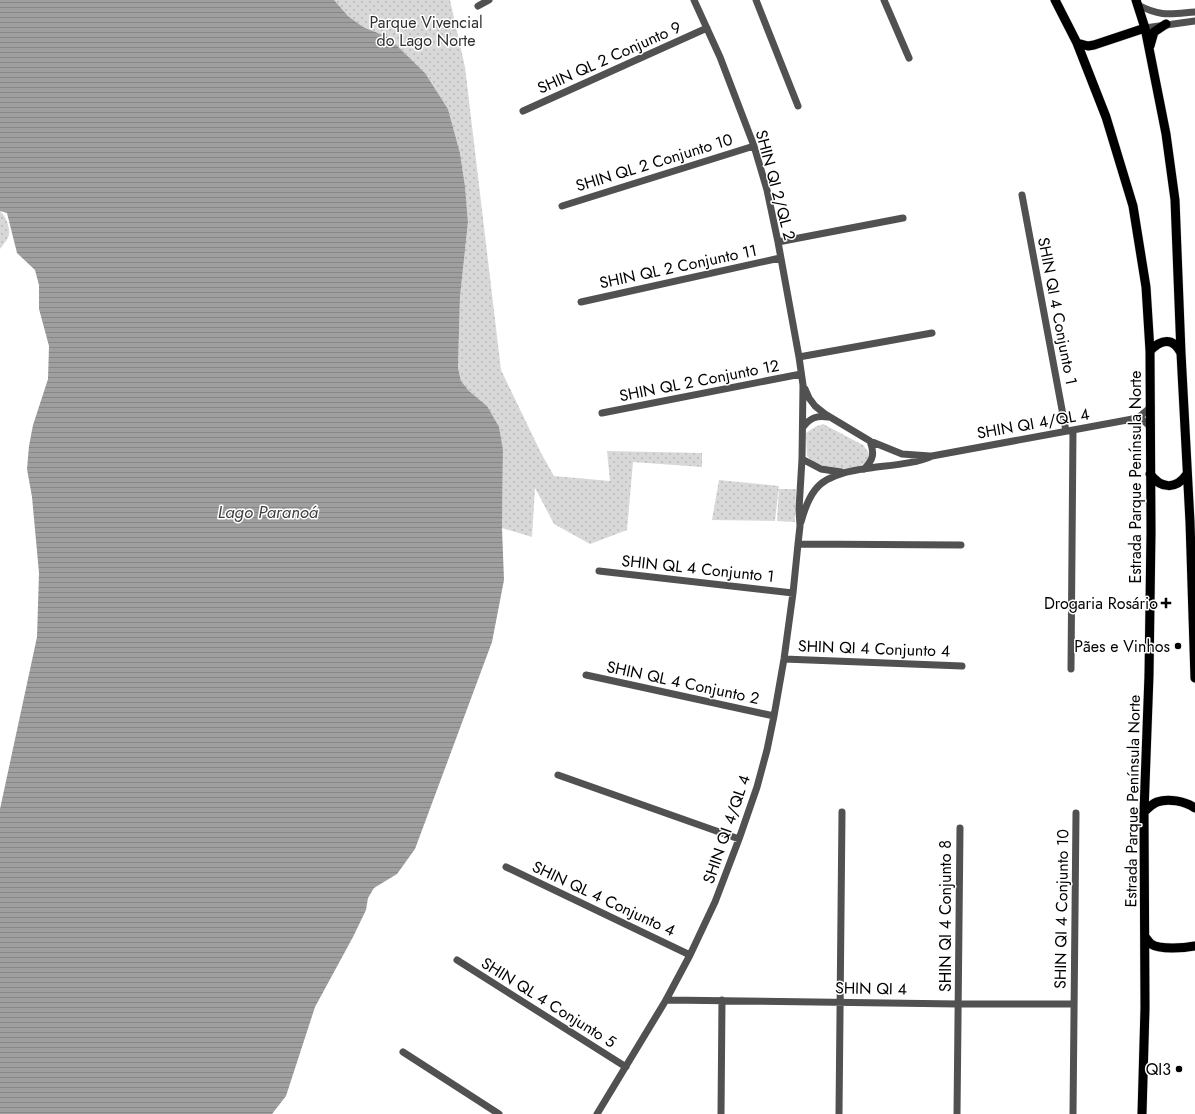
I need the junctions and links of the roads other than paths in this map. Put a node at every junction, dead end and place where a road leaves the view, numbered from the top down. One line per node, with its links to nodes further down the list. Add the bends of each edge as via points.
1 (489, 0): 7 (street)
2 (694, 0): 11 (street, SHIN QI 2/QL 2)
3 (756, 0): 16 (street)
4 (884, 0): 15 (street)
5 (1055, 0): 13 (main road, Estrada Parque Península Norte)
6 (1137, 2): 8 (street, via 1150,12); 12 (main road)
7 (478, 6)
8 (1195, 12)
9 (1195, 21): 10 (street)
10 (1166, 24): 12 (street); 14 (main road, via 1154,32)
11 (707, 28): 17 (street, SHIN QL 2 Conjunto 9); 18 (street, SHIN QI 2/QL 2)
12 (1145, 28): 13 (main road, via 1094,45); 14 (main road)
13 (1077, 43): 26 (main road, Estrada Parque Península Norte, via 1106,116 1133,206 1146,287)
14 (1149, 48): 27 (main road, via 1166,134 1175,200)
15 (909, 58)
16 (798, 106)
17 (522, 111)
18 (754, 146): 20 (street, SHIN QL 2 Conjunto 10); 22 (street, SHIN QI 2/QL 2)
19 (1022, 195): 37 (street, SHIN QI 4 Conjunto 1)
20 (562, 206)
21 (903, 218): 22 (street)
22 (778, 242): 23 (street, SHIN QI 2/QL 2)
23 (780, 258): 24 (street, SHIN QL 2 Conjunto 11); 28 (street, SHIN QI 2/QL 2)
24 (581, 302)
25 (932, 333): 28 (street)
26 (1150, 351): 27 (main road, via 1160,342 1167,341 1178,347); 31 (main road, Estrada Parque Península Norte)
27 (1181, 353): 44 (main road)
28 (799, 357): 29 (street, SHIN QI 2/QL 2)
29 (802, 374): 30 (street, SHIN QI 2/QL 2); 32 (street, SHIN QL 2 Conjunto 12)
30 (803, 385): 33 (street, SHIN QI 2/QL 2, via 811,402); 36 (street, SHIN QI 2/QL 2)
31 (1151, 406): 34 (street); 35 (main road, Estrada Parque Península Norte)
32 (602, 413)
33 (832, 418): 36 (street, via 818,416 808,420); 38 (street, SHIN QI 4/QL 4)
34 (1138, 418): 35 (street); 37 (street, SHIN QI 4/QL 4)
35 (1151, 427): 43 (main road, Estrada Parque Península Norte)
36 (803, 428): 40 (street, SHIN QI 4/QL 4)
37 (1070, 431): 39 (street, SHIN QI 4/QL 4); 52 (street, SHIN QI 4 Conjunto 1)
38 (870, 442): 39 (street, SHIN QI 4/QL 4, via 902,454); 41 (street, via 874,454)
39 (932, 456): 41 (street, SHIN QI 4/QL 4, via 908,463)
40 (802, 459): 42 (street, via 828,471); 45 (street, SHIN QI 4/QL 4)
41 (864, 469): 42 (street, SHIN QI 4/QL 4)
42 (847, 472): 45 (street, SHIN QI 4/QL 4, via 828,480 815,490)
43 (1150, 474): 44 (main road, via 1161,484 1169,486 1183,480); 59 (main road, Estrada Parque Península Norte, via 1150,675)
44 (1187, 474): 54 (main road)
45 (800, 526): 46 (street, SHIN QI 4/QL 4)
46 (798, 544): 47 (street); 49 (street, SHIN QI 4/QL 4)
47 (961, 545)
48 (599, 571): 49 (street, SHIN QL 4 Conjunto 1)
49 (793, 592): 50 (street, SHIN QI 4/QL 4)
50 (784, 659): 51 (street, SHIN QI 4 Conjunto 4); 55 (street, SHIN QI 4/QL 4)
51 (962, 666)
52 (1071, 669)
53 (586, 675): 55 (street, SHIN QL 4 Conjunto 2)
54 (1195, 678)
55 (774, 716): 62 (street, SHIN QI 4/QL 4, via 758,780)
56 (558, 775): 62 (street)
57 (1195, 808): 59 (main road, via 1187,804 1164,801 1153,804)
58 (842, 812): 70 (street)
59 (1144, 812): 64 (main road, Estrada Parque Península Norte)
60 (1076, 814): 72 (street, SHIN QI 4 Conjunto 10)
61 (960, 828): 71 (street, SHIN QI 4 Conjunto 8)
62 (739, 839): 66 (street, SHIN QI 4/QL 4, via 715,902)
63 (506, 867): 66 (street, SHIN QL 4 Conjunto 4)
64 (1145, 936): 65 (main road, via 1156,946); 81 (main road, Estrada Parque Península Norte)
65 (1195, 946)
66 (690, 955): 68 (street, SHIN QI 4/QL 4)
67 (457, 960): 74 (street, SHIN QL 4 Conjunto 5)
68 (666, 1000): 69 (street, SHIN QI 4); 74 (street, SHIN QI 4/QL 4)
69 (722, 1000): 70 (street, SHIN QI 4); 77 (street)
70 (840, 1002): 71 (street, SHIN QI 4); 78 (street)
71 (958, 1004): 72 (street, SHIN QI 4); 79 (street, SHIN QI 4 Conjunto 8)
72 (1074, 1004): 80 (street, SHIN QI 4 Conjunto 10)
73 (402, 1052): 75 (street)
74 (626, 1067): 76 (street, SHIN QI 4/QL 4)
75 (499, 1114)
76 (597, 1114)
77 (721, 1114)
78 (839, 1114)
79 (956, 1114)
80 (1073, 1114)
81 (1142, 1114)

